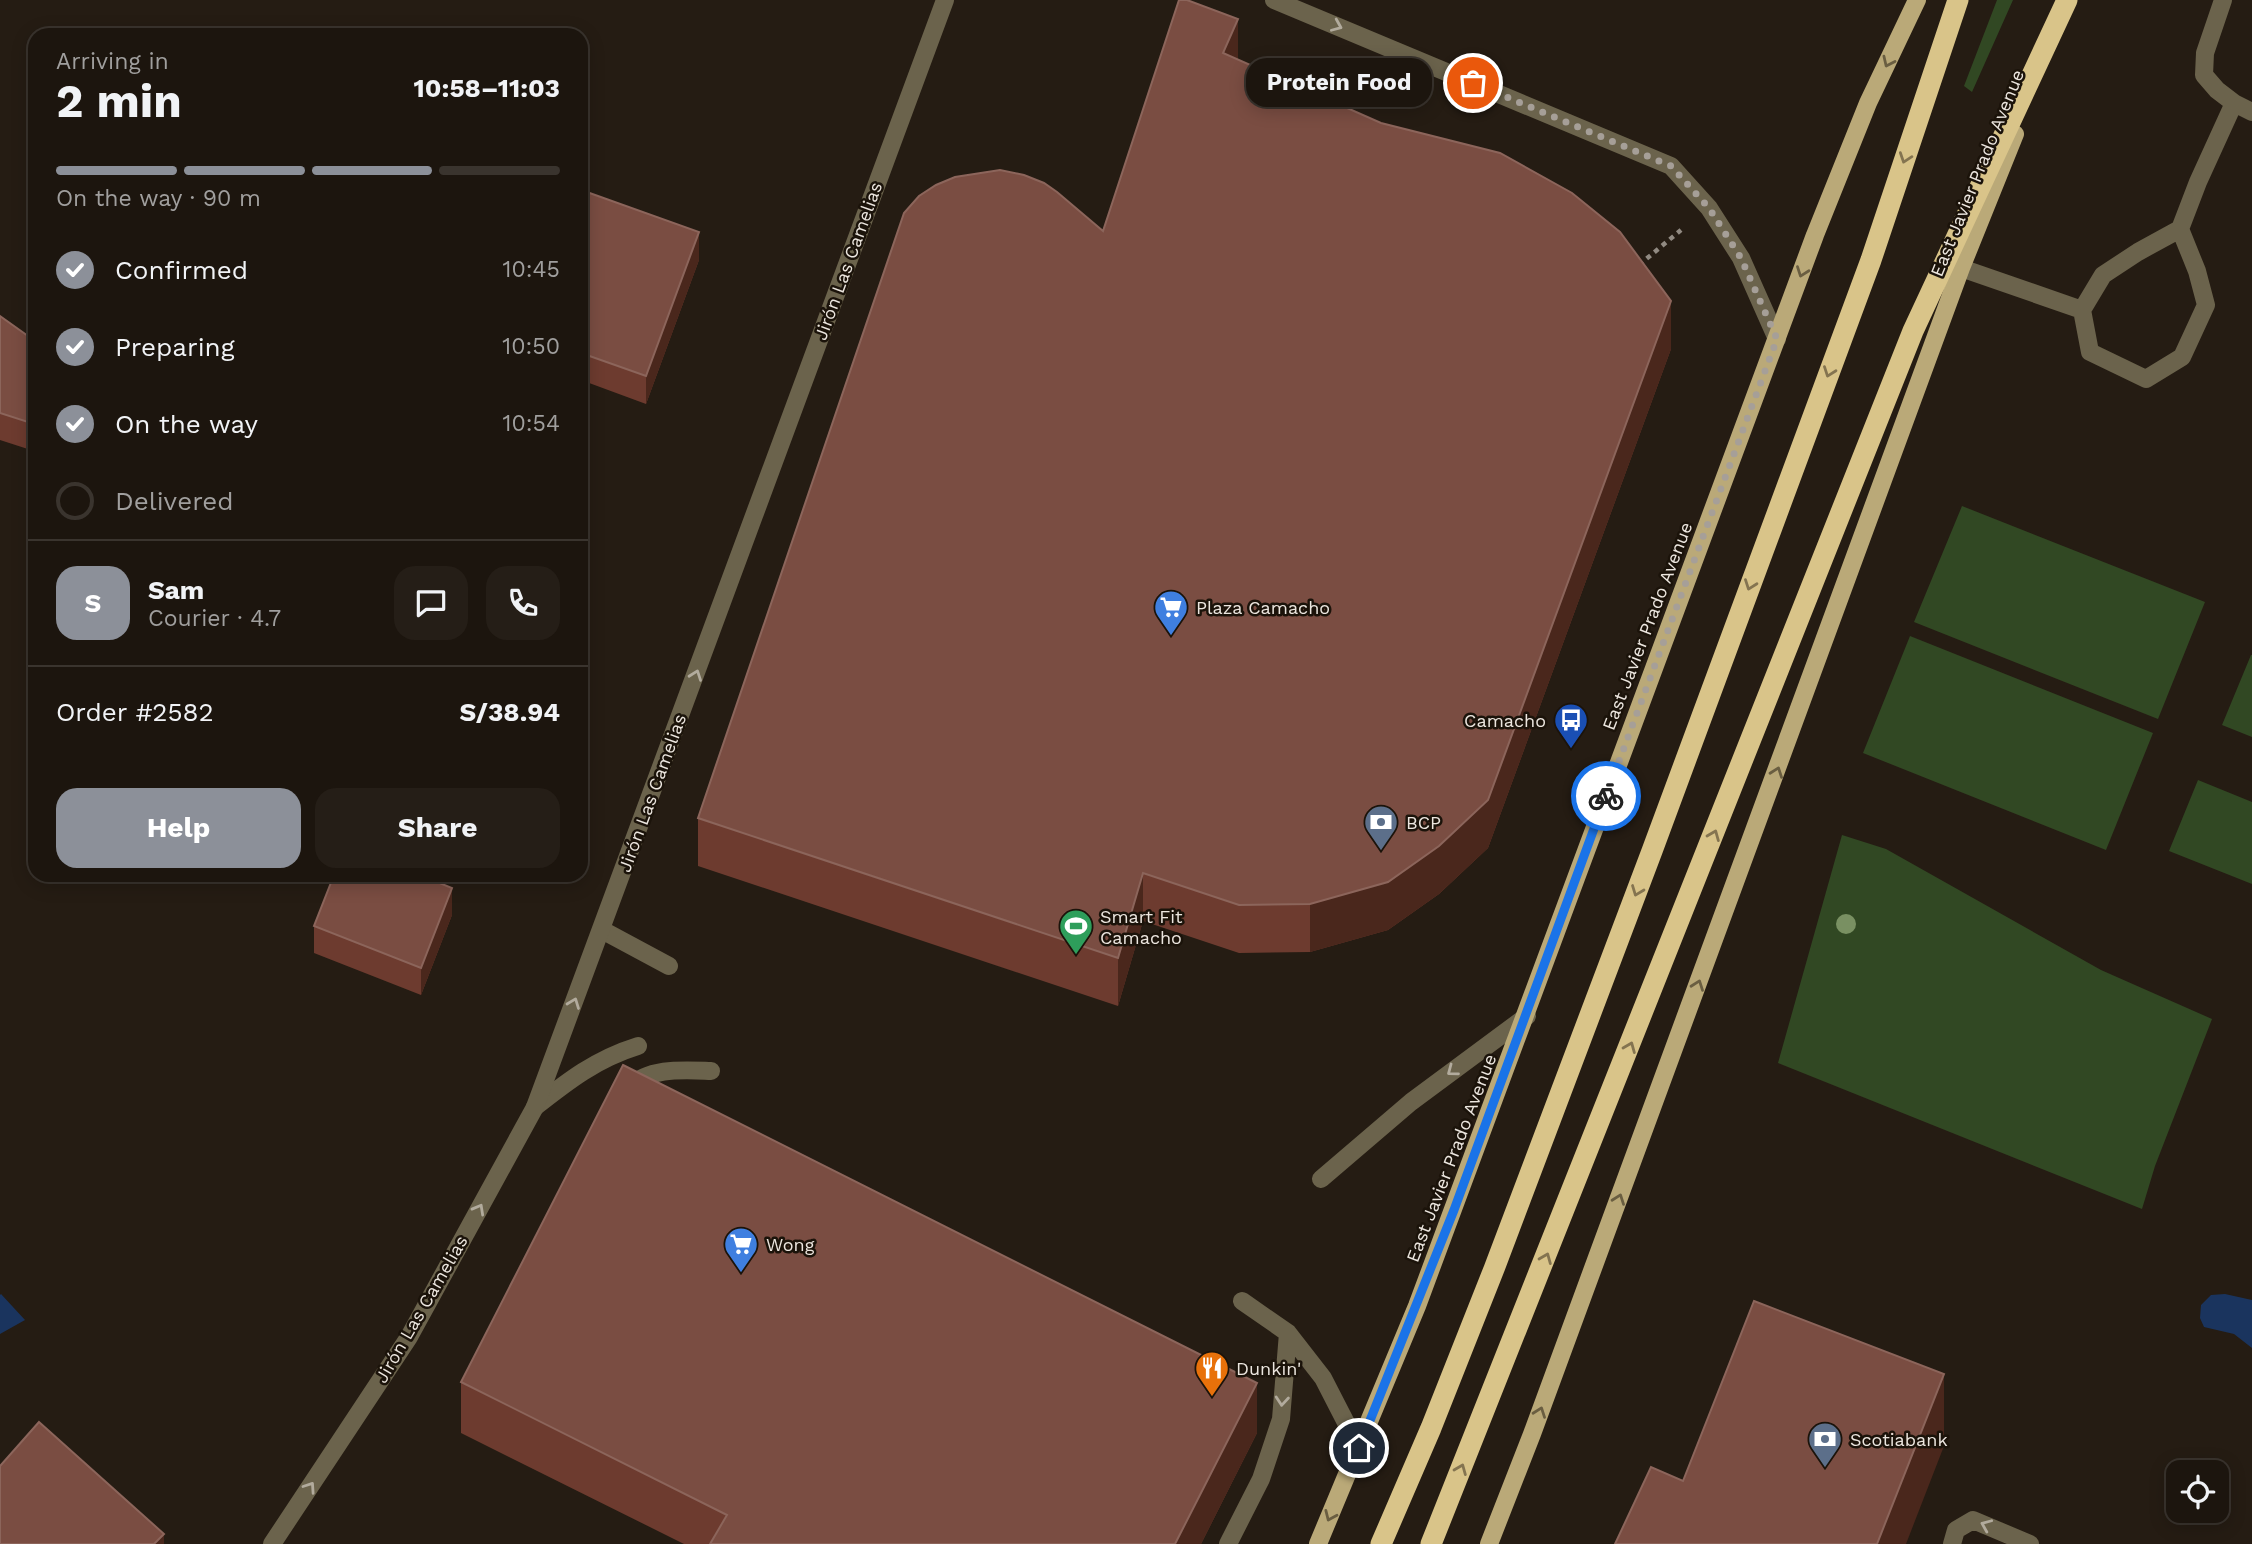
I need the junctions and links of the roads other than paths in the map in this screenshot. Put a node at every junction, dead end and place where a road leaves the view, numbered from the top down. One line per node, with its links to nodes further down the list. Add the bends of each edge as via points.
1 (945, 0): 13 (street, Jirón Las Camelias, one-way to 1)
2 (1274, 0): 12 (street, one-way to 12, via 1671,166 1709,208 1741,258)
3 (1917, 0): 12 (main road, East Javier Prado Avenue, one-way to 12, via 1868,103)
4 (1958, 0): 28 (highway, one-way to 28, via 1871,260 1656,839 1494,1269)
5 (2068, 0): 10 (main road, East Javier Prado Avenue); 24 (highway, one-way to 5, via 1913,331)
6 (2223, 0): 7 (street, via 2205,53 2204,75)
7 (2234, 103): 8 (street); 9 (street)
8 (2252, 111)
9 (2180, 229): 11 (street, via 2103,275); 11 (street, via 2206,305 2182,358 2146,379 2090,352)
10 (1961, 268): 11 (street); 29 (main road, East Javier Prado Avenue, one-way to 10)
11 (2082, 310)
12 (1777, 339): 15 (main road, East Javier Prado Avenue)
13 (602, 930): 14 (street); 19 (street, Jirón Las Camelias, one-way to 13)
14 (669, 967)
15 (1527, 1016): 20 (street, one-way to 20, via 1411,1102); 23 (main road, East Javier Prado Avenue)
16 (638, 1046): 19 (street, via 580,1071)
17 (711, 1071): 18 (street, via 682,1069 637,1079)
18 (618, 1099)
19 (535, 1107): 25 (street, Jirón Las Camelias, one-way to 19, via 409,1337)
20 (1321, 1179)
21 (1242, 1301): 22 (street)
22 (1288, 1333): 23 (street, via 1322,1378); 26 (street, one-way to 26, via 1281,1419 1261,1479)
23 (1359, 1448): 27 (main road, East Javier Prado Avenue, one-way to 27)
24 (1434, 1538)
25 (272, 1544)
26 (1228, 1544)
27 (1318, 1544)
28 (1381, 1544)
29 (1489, 1544)
30 (1952, 1544): 31 (street, one-way to 30, via 1973,1520 1956,1530)
31 (2030, 1544)

